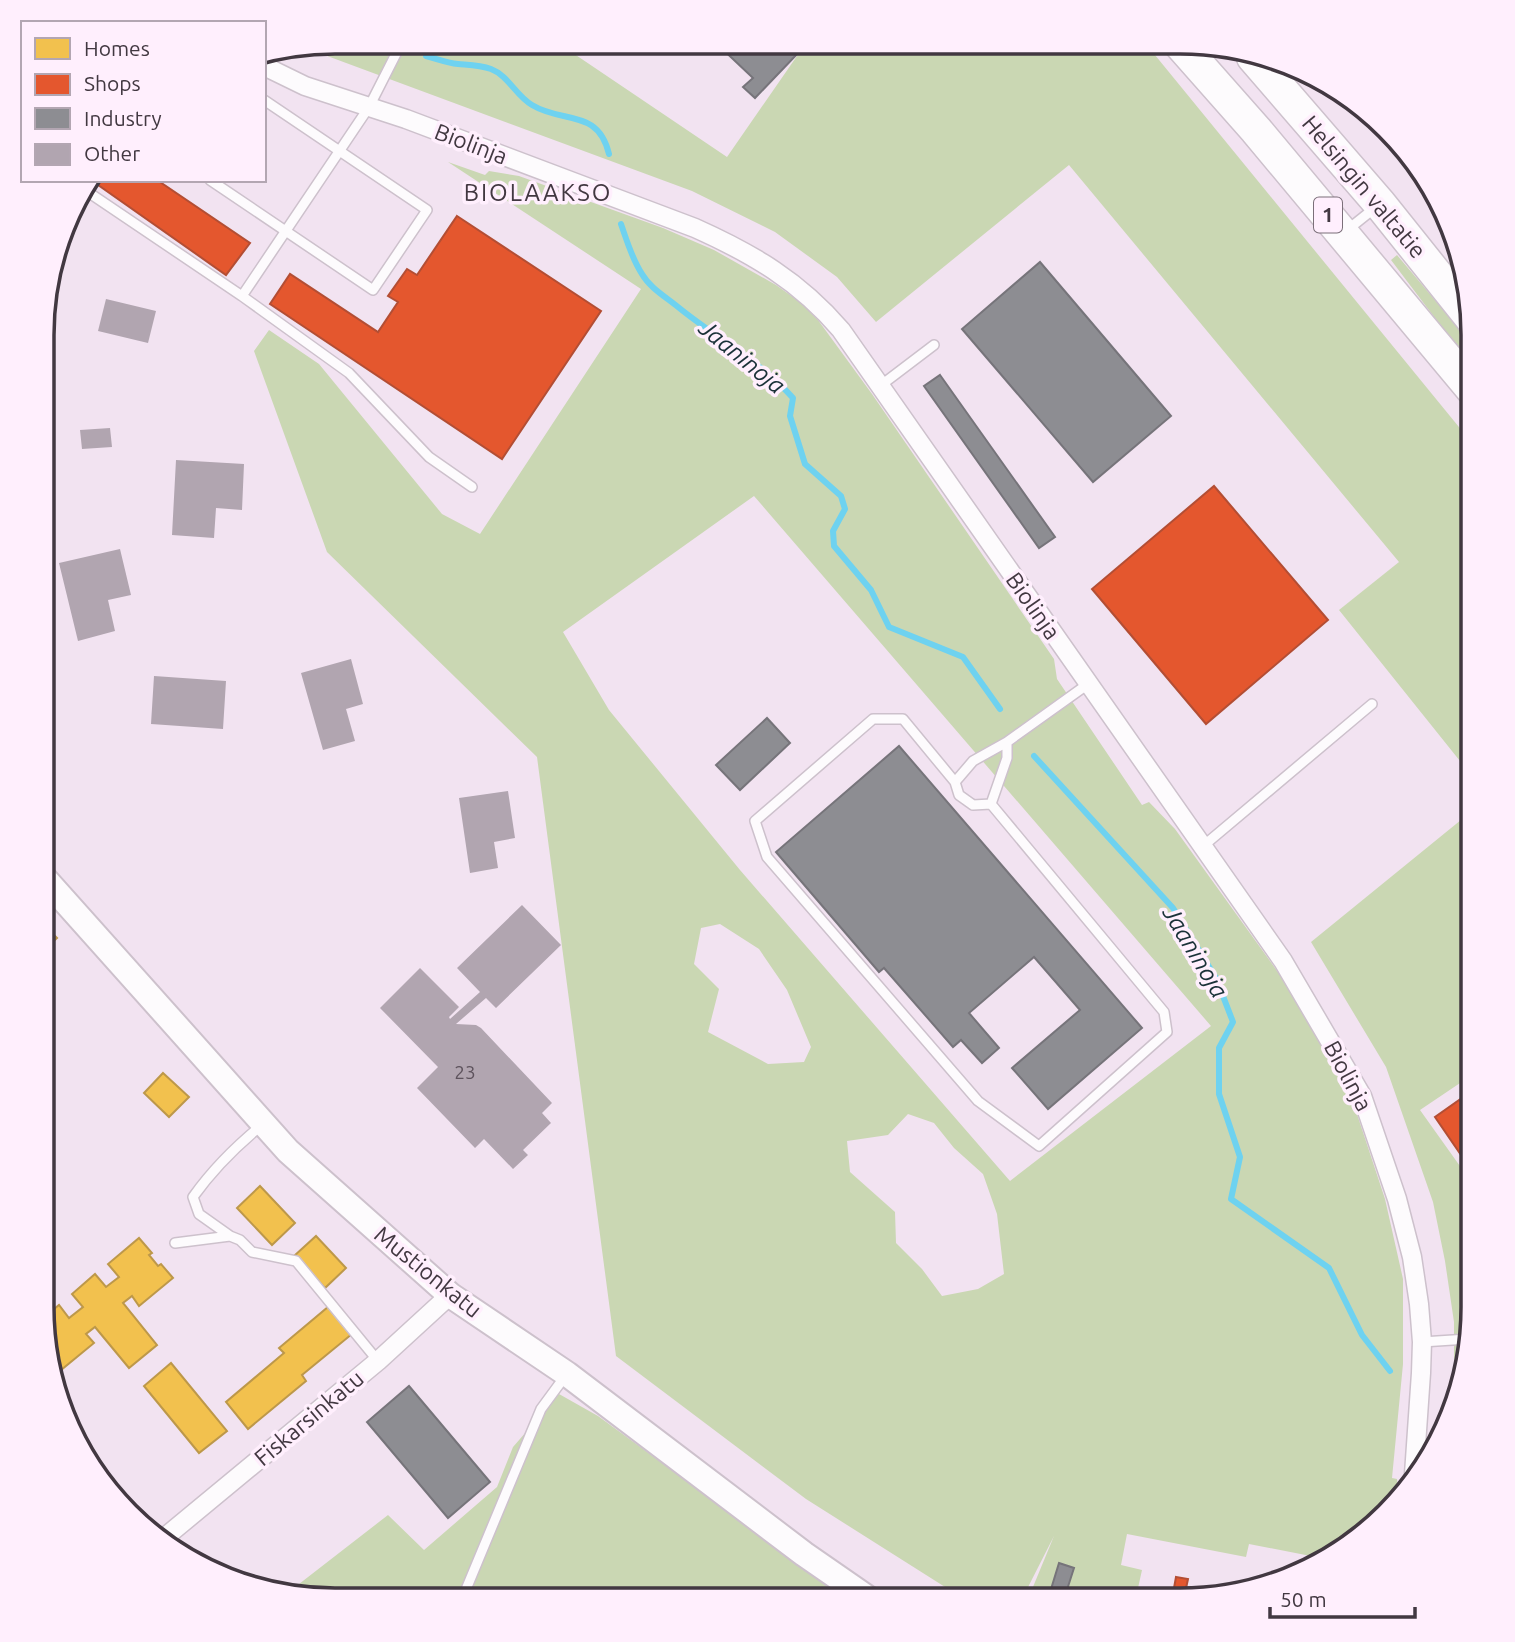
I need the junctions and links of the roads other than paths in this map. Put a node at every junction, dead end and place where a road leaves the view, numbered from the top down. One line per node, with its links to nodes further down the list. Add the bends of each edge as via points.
1 (396, 54): 6 (lane)
2 (1189, 55): 12 (highway, Helsingin valtatie / 1)
3 (266, 66): 6 (street, Biolinja, via 305,86)
4 (1261, 67): 10 (highway, Helsingin valtatie / 1)
5 (266, 101): 7 (lane)
6 (369, 107): 7 (lane); 17 (street, Biolinja, via 732,244 808,294 841,330)
7 (340, 152): 11 (lane); 11 (lane, via 427,210 373,290)
8 (213, 182): 11 (lane)
9 (92, 195): 13 (lane)
10 (1381, 204): 12 (lane); 14 (highway, Helsingin valtatie / 1)
11 (287, 232): 13 (lane)
12 (1344, 234): 16 (highway, Helsingin valtatie / 1)
13 (242, 296): 18 (lane, via 349,373 429,457)
14 (1458, 302)
15 (934, 345): 17 (lane)
16 (1461, 377)
17 (880, 386): 19 (street, Biolinja)
18 (472, 487)
19 (1088, 684): 21 (lane); 24 (street, Biolinja)
20 (1372, 704): 24 (lane)
21 (1007, 741): 22 (lane, via 973,761); 23 (lane, via 1007,758)
22 (955, 782): 23 (lane, via 959,795 973,805); 23 (lane, via 902,719 873,719 755,821 768,857 960,1081 978,1101 1039,1146 1167,1032 1164,1012)
23 (991, 804)
24 (1202, 847): 31 (street, Biolinja, via 1283,961 1362,1096 1412,1257)
25 (54, 890): 26 (street, Mustionkatu)
26 (263, 1124): 27 (lane, via 225,1157 193,1197 199,1214); 29 (street, Mustionkatu)
27 (230, 1236): 28 (lane); 32 (lane, via 253,1252 296,1261)
28 (175, 1243)
29 (450, 1294): 32 (street, Fiskarsinkatu); 33 (street, Mustionkatu)
30 (1458, 1340): 31 (lane)
31 (1422, 1342): 34 (street, Biolinja)
32 (378, 1361): 35 (street, Fiskarsinkatu)
33 (567, 1374): 36 (lane, via 541,1409); 37 (street, Mustionkatu)
34 (1415, 1460)
35 (169, 1534)
36 (467, 1588)
37 (853, 1588)

